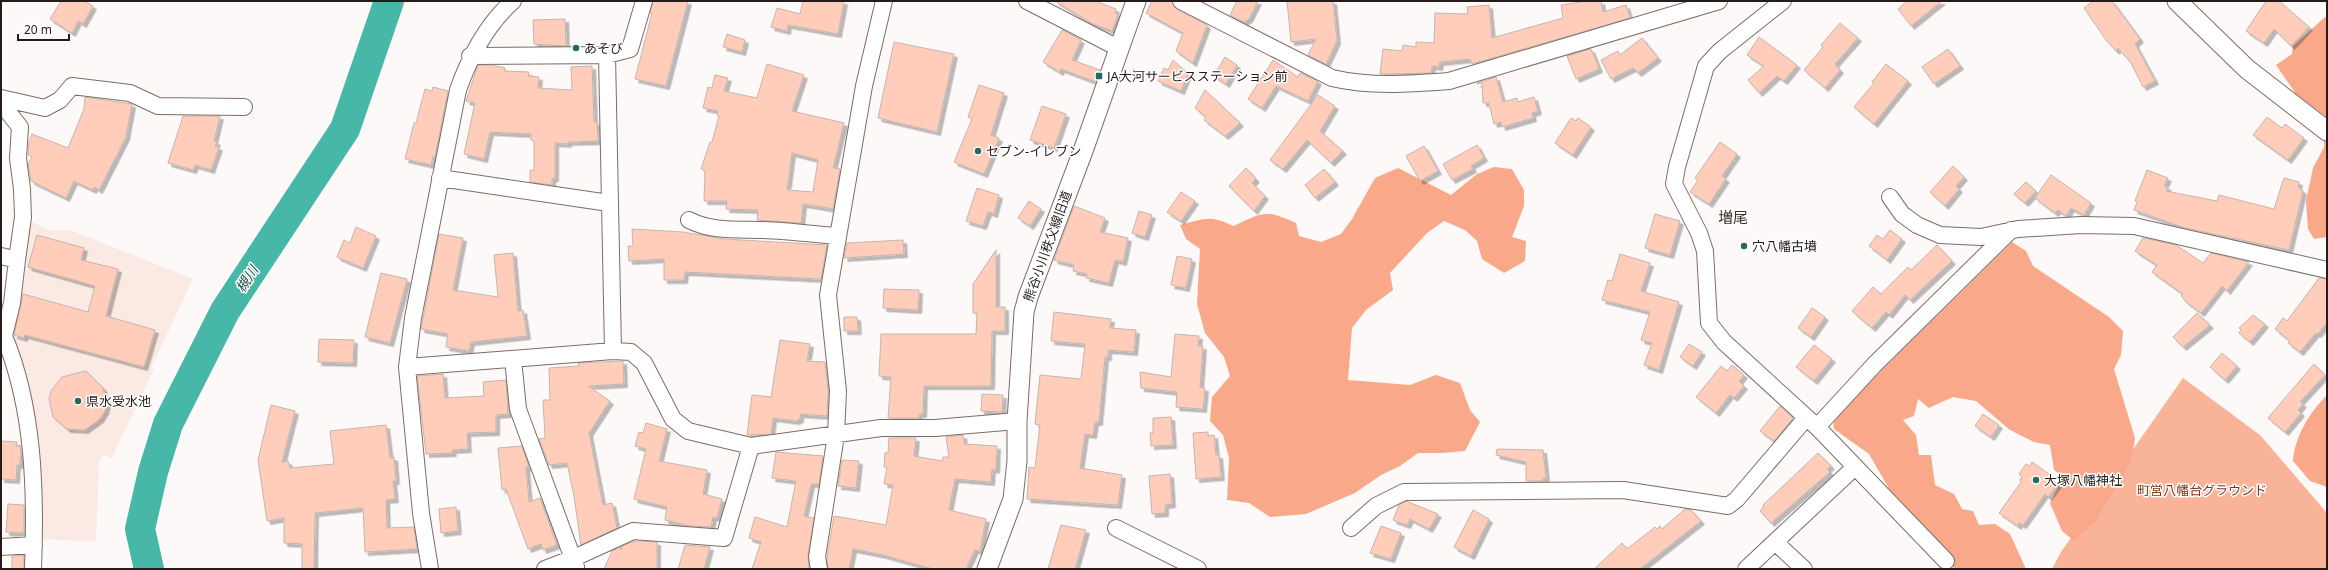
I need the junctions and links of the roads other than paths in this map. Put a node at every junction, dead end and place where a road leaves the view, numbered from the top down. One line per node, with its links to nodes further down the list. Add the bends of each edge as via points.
1 (513, 1): 12 (street, via 485,33)
2 (644, 1): 11 (street, via 630,49)
3 (884, 1): 22 (street, via 864,86)
4 (1027, 1): 10 (street)
5 (1136, 1): 10 (street, 熊谷小川秩父線旧道)
6 (1181, 1): 7 (street, via 1332,78 1349,82 1409,84 1449,81)
7 (1719, 1)
8 (1783, 1): 31 (street, via 1720,51 1706,66 1674,184 1699,233 1705,251 1709,323 1724,342)
9 (2177, 1): 16 (street, via 2247,70)
10 (1120, 50): 30 (street, 熊谷小川秩父線旧道, via 1028,297 1024,312)
11 (607, 55): 12 (street); 19 (street)
12 (470, 56): 17 (street, via 458,90)
13 (1, 98): 15 (street, via 45,108 60,100 72,86 130,93 158,106)
14 (1, 104): 24 (street, via 20,127 18,158 23,217)
15 (244, 107)
16 (2327, 131)
17 (440, 178): 19 (street); 29 (street, via 413,318)
18 (1890, 197): 21 (street, via 1902,214 1917,225 1940,235 1981,236)
19 (609, 203): 27 (street)
20 (689, 220): 22 (street, via 699,226 715,229)
21 (2011, 230): 25 (street, via 2081,225 2134,226); 31 (street, via 1874,366)
22 (837, 236): 32 (street, via 828,294 838,391)
23 (1, 256): 24 (street)
24 (17, 260): 26 (street, via 12,303)
25 (2327, 270)
26 (2, 335): 38 (street, via 22,391 34,500)
27 (613, 351): 28 (street); 33 (street, via 631,352 644,363 673,419 688,431)
28 (513, 359): 29 (street); 41 (street, via 518,410)
29 (407, 367): 43 (street, via 421,513)
30 (1017, 421): 32 (street, via 935,428 881,428); 46 (street, 熊谷小川秩父線旧道, via 1017,461 1013,499)
31 (1811, 422): 34 (street); 36 (street, via 1737,500 1728,506 1623,490 1404,492 1376,506)
32 (836, 435): 33 (street); 45 (street, via 817,557)
33 (751, 446): 41 (street, via 724,538 633,531)
34 (1855, 467): 37 (street); 40 (street)
35 (1116, 528): 47 (street)
36 (1351, 528)
37 (1774, 542): 48 (street); 49 (street)
38 (34, 545): 39 (street); 42 (street)
39 (1, 547)
40 (1946, 561)
41 (575, 564): 44 (street)
42 (33, 569)
43 (430, 569)
44 (545, 569)
45 (819, 569)
46 (987, 569)
47 (1198, 569)
48 (1746, 569)
49 (1804, 569)

